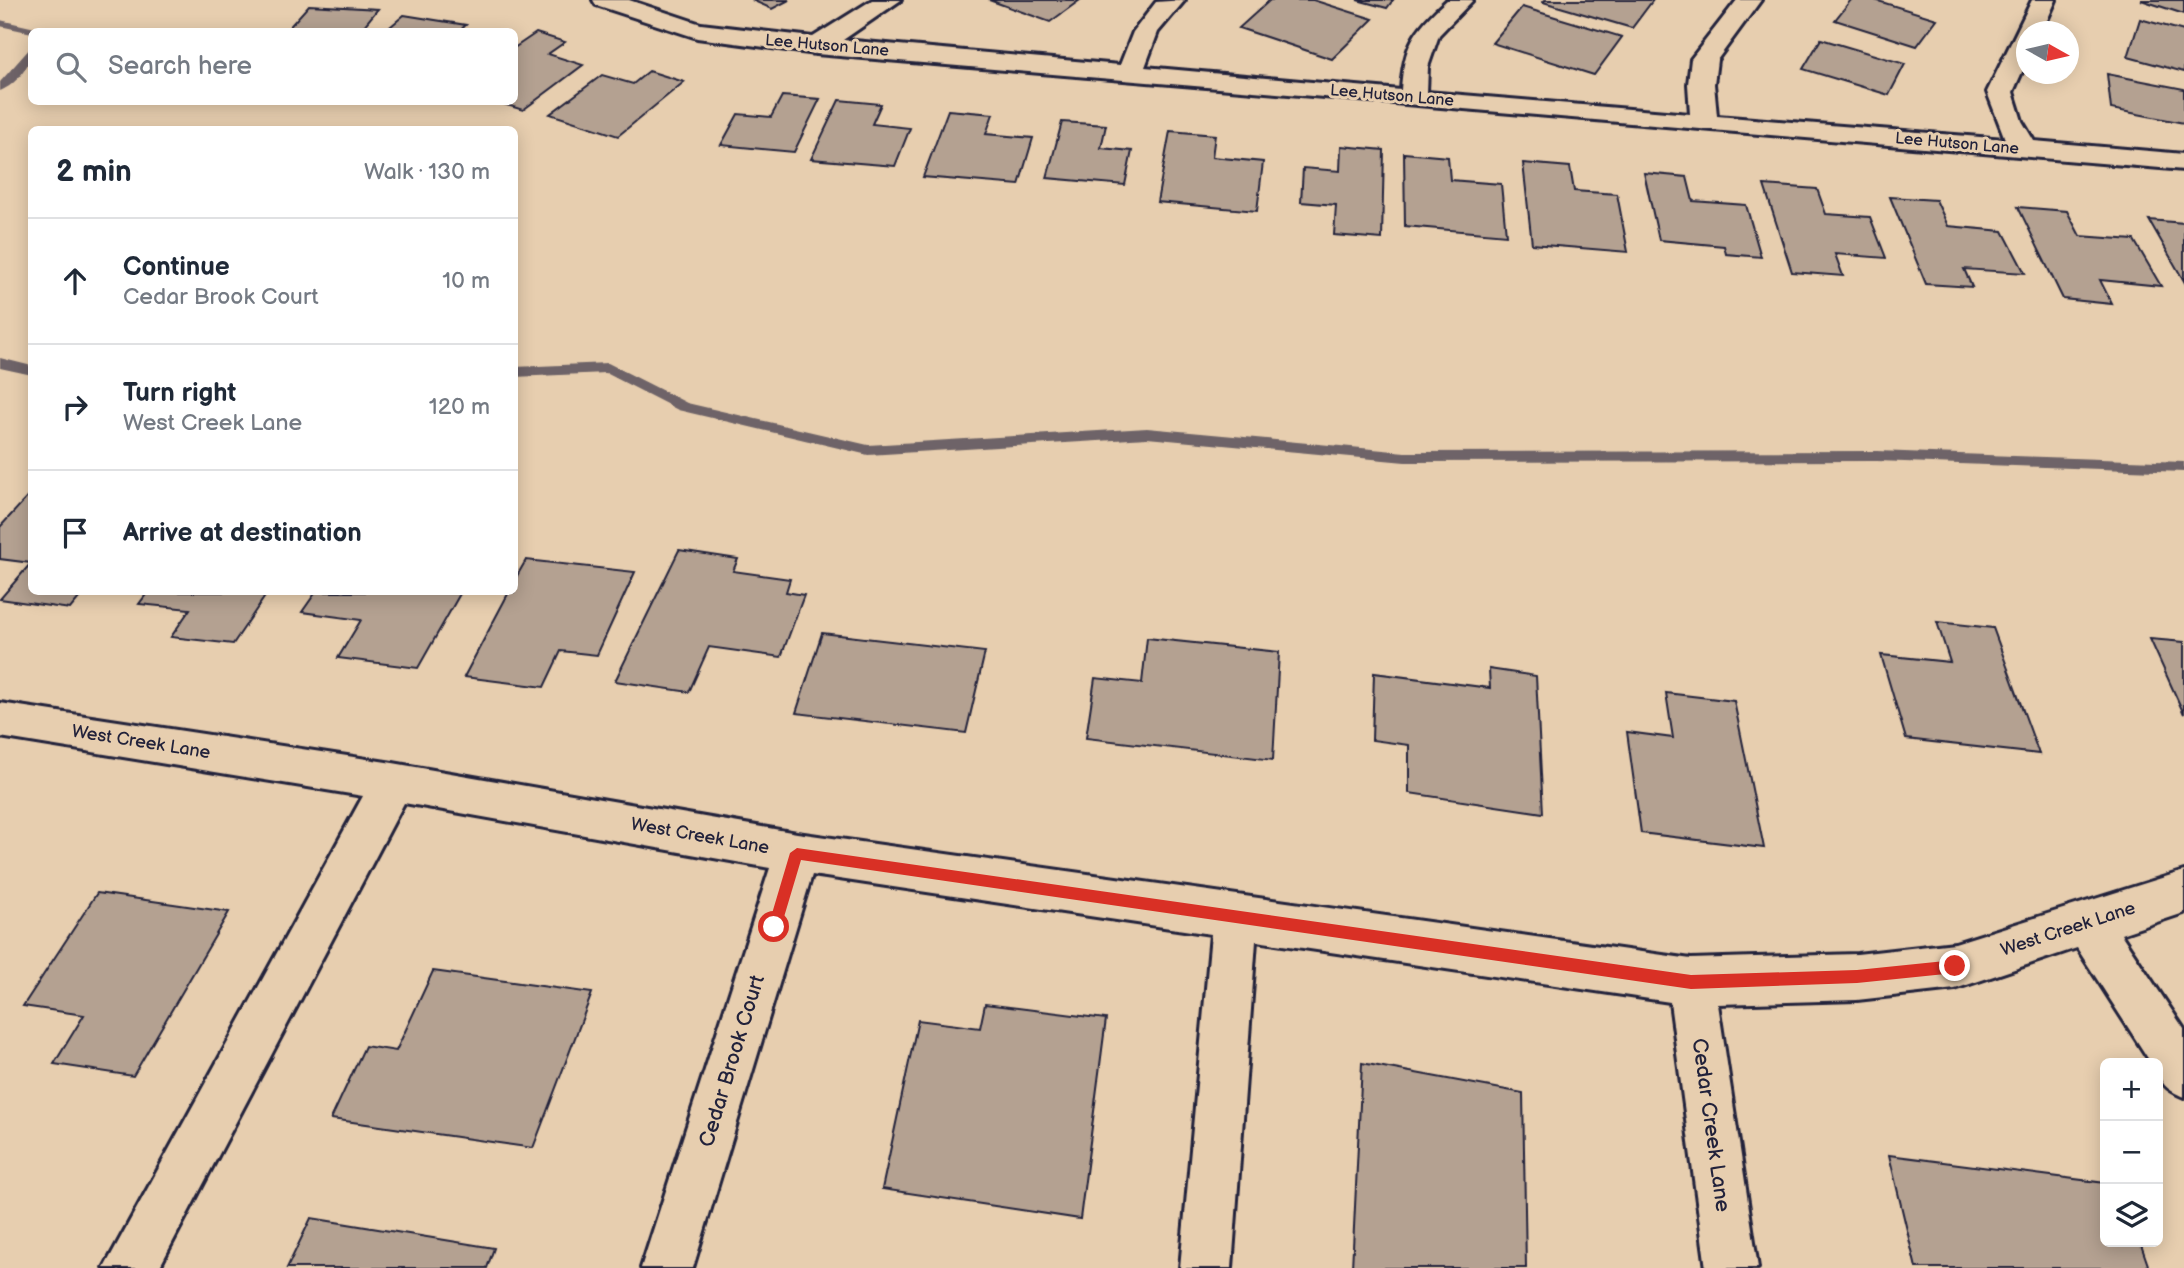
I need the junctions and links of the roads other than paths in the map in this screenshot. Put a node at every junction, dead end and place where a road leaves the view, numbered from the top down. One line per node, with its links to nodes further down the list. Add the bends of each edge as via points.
1 (605, 0): 8 (street, Lee Hutson Lane, via 697,31)
2 (889, 0): 8 (street)
3 (1173, 0): 10 (street, via 1146,29)
4 (1461, 0): 11 (street, via 1427,32 1415,67)
5 (1749, 0): 12 (street, via 1704,59)
6 (2044, 0): 7 (street)
7 (2034, 21)
8 (816, 46): 10 (street, Lee Hutson Lane)
9 (2016, 58): 13 (street, via 2000,92)
10 (1131, 73): 11 (street, Lee Hutson Lane)
11 (1413, 99): 12 (street, Lee Hutson Lane)
12 (1704, 123): 13 (street, Lee Hutson Lane)
13 (2024, 149): 14 (street, Lee Hutson Lane)
14 (2184, 162)
15 (0, 720): 16 (street, West Creek Lane)
16 (393, 782): 17 (street, West Creek Lane); 23 (street)
17 (797, 853): 19 (street, West Creek Lane); 24 (street, Cedar Brook Court)
18 (2184, 892): 20 (street, West Creek Lane)
19 (1235, 914): 21 (street, West Creek Lane); 25 (street)
20 (2086, 922): 21 (street, West Creek Lane, via 1955,966 1857,976); 22 (street)
21 (1691, 982): 26 (street, Cedar Creek Lane)
22 (2184, 1073)
23 (130, 1268)
24 (667, 1268)
25 (1206, 1268)
26 (1732, 1268)

